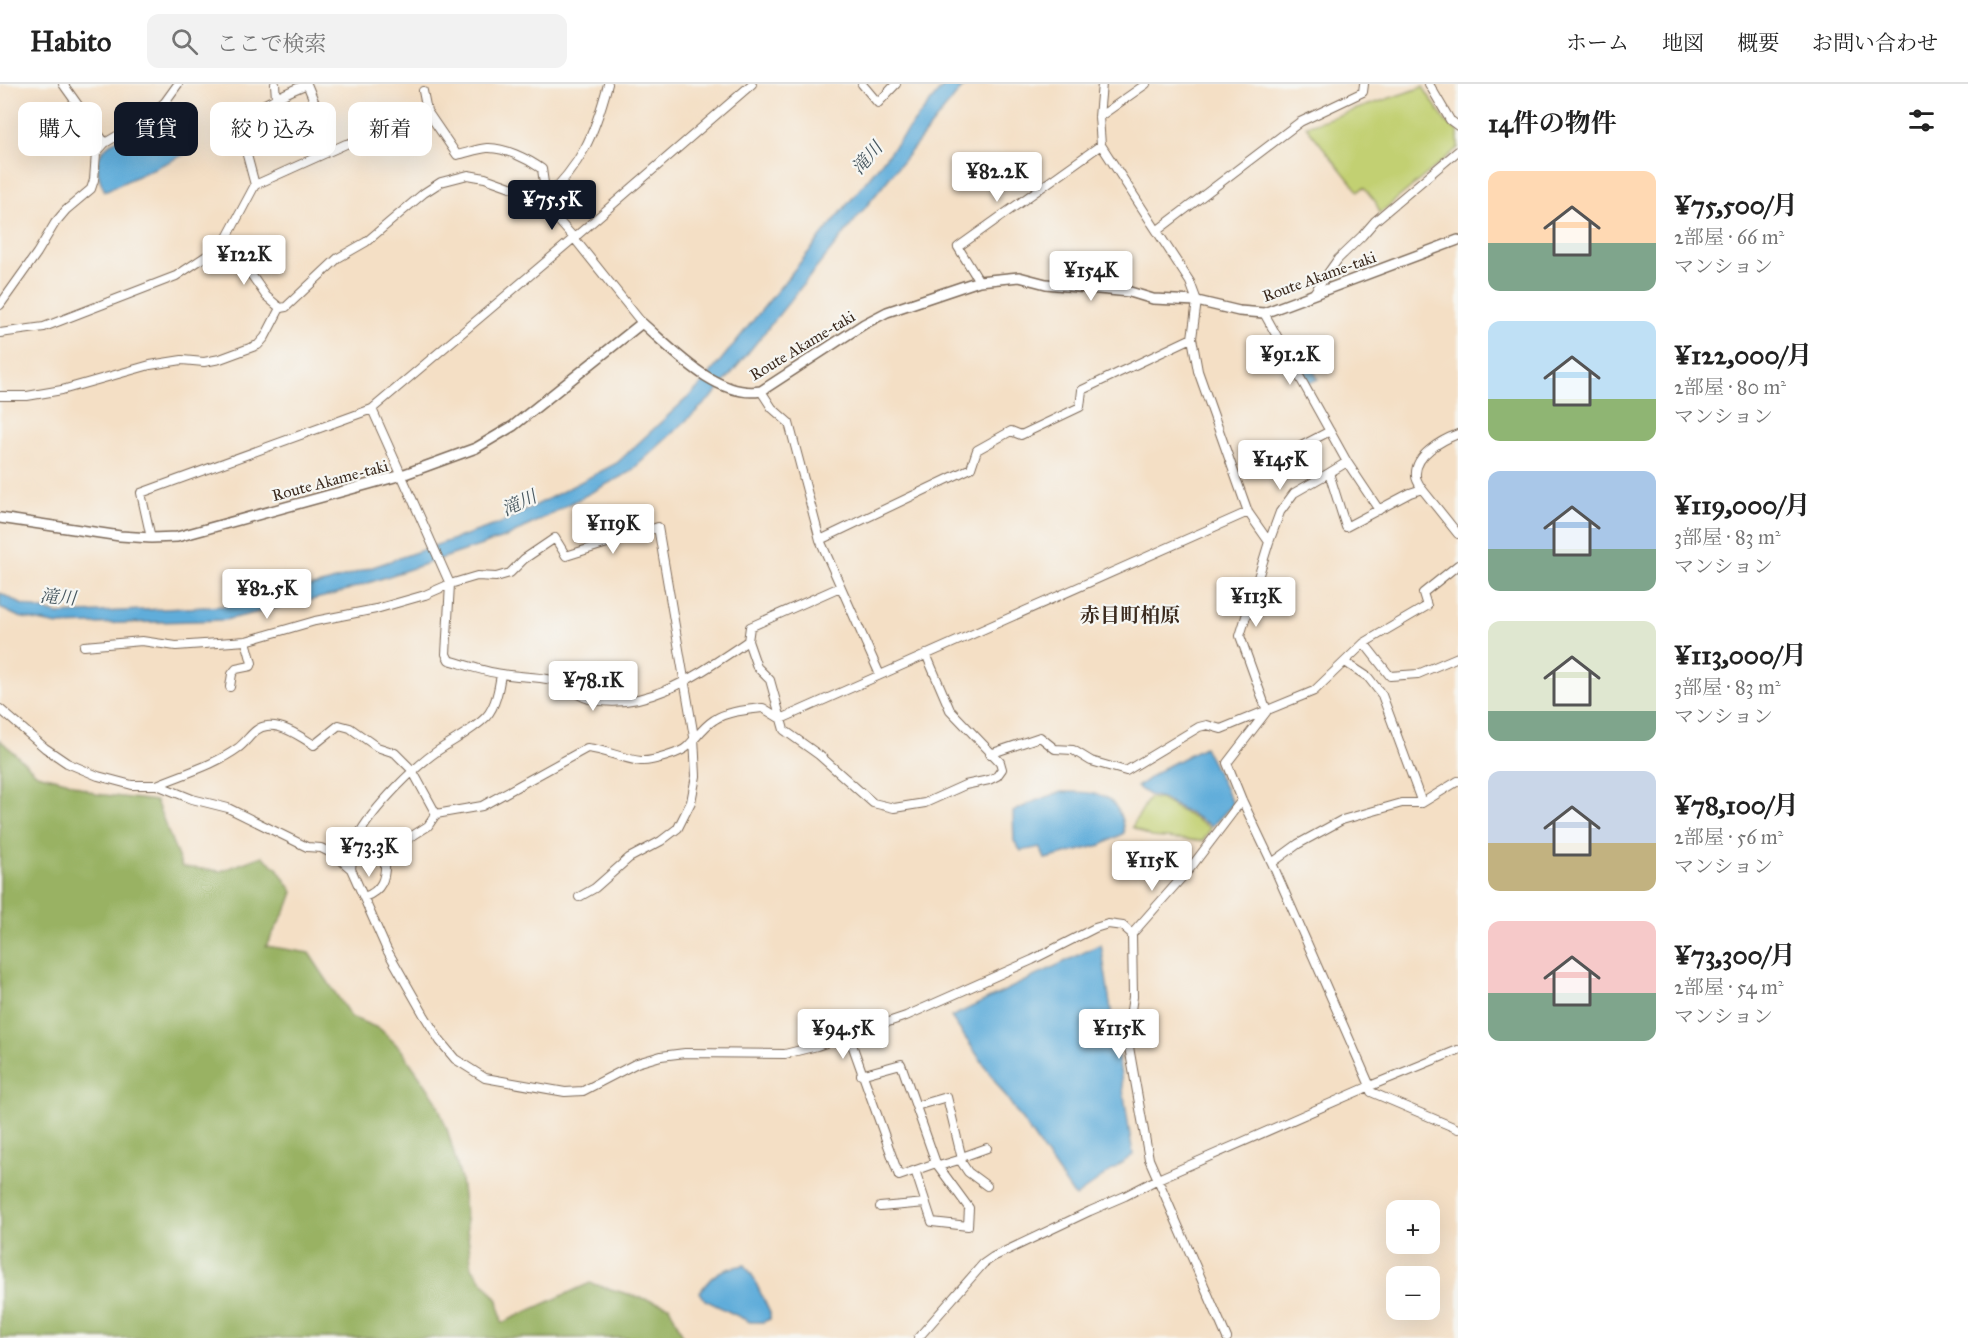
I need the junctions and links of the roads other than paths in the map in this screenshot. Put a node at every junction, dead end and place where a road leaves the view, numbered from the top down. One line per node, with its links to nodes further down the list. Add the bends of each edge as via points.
1 (63, 84): 18 (street)
2 (178, 84): 18 (street, via 165,102 142,121)
3 (275, 84): 13 (street)
4 (608, 84): 23 (street, via 589,142 563,182)
5 (752, 84): 25 (street)
6 (862, 84): 7 (street, via 878,103)
7 (896, 84)
8 (1102, 84): 16 (street)
9 (1146, 84): 16 (street)
10 (1364, 84): 24 (street, via 1363,92 1300,122)
11 (1429, 84): 17 (street, via 1450,120)
12 (423, 92): 14 (street)
13 (276, 98): 13 (street, via 291,131 321,118 307,84); 22 (street, via 244,116 240,129)
14 (425, 102)
15 (432, 117): 23 (street, via 457,155 488,148 542,169)
16 (1099, 117): 20 (street)
17 (1458, 126)
18 (105, 143): 31 (street, via 96,153 91,189 55,223)
19 (348, 143): 22 (street)
20 (1101, 145): 24 (street); 28 (street, via 958,247)
21 (1458, 151): 29 (street, via 1375,221 1338,259)
22 (255, 185): 27 (street)
23 (542, 202): 25 (street); 32 (street, via 485,178 468,175 441,182 366,242 338,258 298,297)
24 (1158, 230): 30 (street, via 1190,282)
25 (574, 238): 34 (street); 39 (street)
26 (1458, 240): 29 (main road, Route Akame-taki)
27 (223, 245): 32 (street, via 239,257 266,296); 35 (street, via 176,276 44,327)
28 (979, 281): 30 (main road, Route Akame-taki, via 1019,277 1046,284); 37 (main road, Route Akame-taki, via 864,324)
29 (1314, 293): 33 (main road, Route Akame-taki)
30 (1197, 301): 33 (main road, Route Akame-taki); 36 (street)
31 (0, 305)
32 (280, 308): 38 (street, via 258,345 220,359 150,365 62,390)
33 (1264, 313): 40 (street)
34 (642, 323): 37 (main road, Route Akame-taki, via 703,376 737,390); 45 (main road, Route Akame-taki, via 513,426 476,448)
35 (0, 333)
36 (1192, 338): 48 (street, via 1198,370); 52 (street, via 1082,390 1080,407 1021,435 1011,431 977,450 971,468)
37 (761, 391): 52 (street, via 789,423)
38 (0, 396)
39 (372, 409): 45 (street); 51 (street, via 141,493)
40 (1330, 431): 42 (street); 43 (street)
41 (1458, 434): 46 (street, via 1439,443 1422,459 1416,476)
42 (1282, 456)
43 (1347, 462): 44 (street); 47 (street)
44 (1329, 473): 47 (street, via 1346,527); 53 (street, via 1294,493 1280,512)
45 (402, 475): 51 (main road, Route Akame-taki, via 186,534); 55 (street)
46 (1422, 489): 47 (street); 50 (street)
47 (1379, 510)
48 (1248, 512): 53 (street); 61 (street)
49 (0, 518): 51 (main road, Route Akame-taki)
50 (1458, 534)
51 (151, 538)
52 (820, 540): 56 (street)
53 (1269, 542): 69 (street, via 1240,636)
54 (1458, 565): 59 (street, via 1424,593 1427,606)
55 (450, 584): 57 (street, via 376,609); 64 (street, via 446,654 449,660); 66 (street, via 510,573 555,538 566,556 658,527)
56 (840, 587): 58 (street, via 750,627); 65 (street)
57 (246, 641): 60 (street, via 176,646 142,641); 67 (street, via 251,666 236,669)
58 (748, 641): 66 (street); 70 (street, via 757,667 770,680)
59 (1364, 643): 62 (street, via 1390,676 1418,674); 63 (street)
60 (84, 646)
61 (926, 654): 65 (street); 72 (street, via 950,710)
62 (1458, 657)
63 (1345, 662): 69 (street, via 1314,691); 77 (street, via 1368,677 1382,695)
64 (501, 674): 66 (street, via 555,681 591,699 636,700); 73 (street, via 488,716)
65 (880, 675): 70 (street)
66 (684, 683): 71 (street)
67 (230, 687)
68 (0, 710): 75 (street, via 68,763 132,785)
69 (1267, 711): 72 (street, via 1221,729 1199,727 1126,771 1091,761 1073,750 1055,750 1040,737); 76 (street, via 1227,763)
70 (781, 719): 71 (street, via 763,708 731,713 715,719); 72 (street, via 784,730 873,803 894,808 925,803 965,785 998,776 1000,762)
71 (694, 737): 78 (street, via 687,748 642,761 587,748 482,806); 82 (street, via 696,777 691,802 678,828 629,858)
72 (990, 754)
73 (412, 770): 75 (street, via 395,753 339,724 314,745 270,725 225,756); 78 (street); 80 (street, via 362,829)
74 (1458, 781): 77 (street)
75 (157, 785): 80 (street, via 228,808 307,847 335,855)
76 (1242, 800): 79 (street); 83 (street, via 1192,866)
77 (1422, 803): 79 (street, via 1402,803 1342,819)
78 (436, 814): 81 (street, via 428,826 409,837 385,860 386,876 373,894)
79 (1272, 863): 87 (street)
80 (351, 869): 81 (street)
81 (364, 897): 84 (street, via 387,950 440,1041 454,1059 485,1078 565,1092 583,1091 637,1063 661,1056 784,1054)
82 (579, 897)
83 (1131, 934): 84 (street, via 1123,926 1108,924 1095,928 906,1016); 94 (street, via 1133,997 1127,1036 1149,1159)
84 (849, 1036): 86 (street)
85 (1458, 1050): 87 (street)
86 (861, 1076): 88 (street, via 901,1064); 93 (street, via 899,1176)
87 (1370, 1086): 89 (street, via 1371,1092); 94 (street)
88 (916, 1106): 91 (street, via 947,1097); 92 (street)
89 (1458, 1129)
90 (987, 1148): 91 (street)
91 (961, 1158): 92 (street); 95 (street, via 968,1172)
92 (938, 1164): 93 (street); 96 (street, via 969,1208 968,1226 932,1222)
93 (915, 1170): 96 (street)
94 (1158, 1179): 98 (street, via 988,1260); 99 (street)
95 (987, 1186)
96 (926, 1203): 97 (street)
97 (880, 1207)
98 (918, 1338)
99 (1227, 1338)

